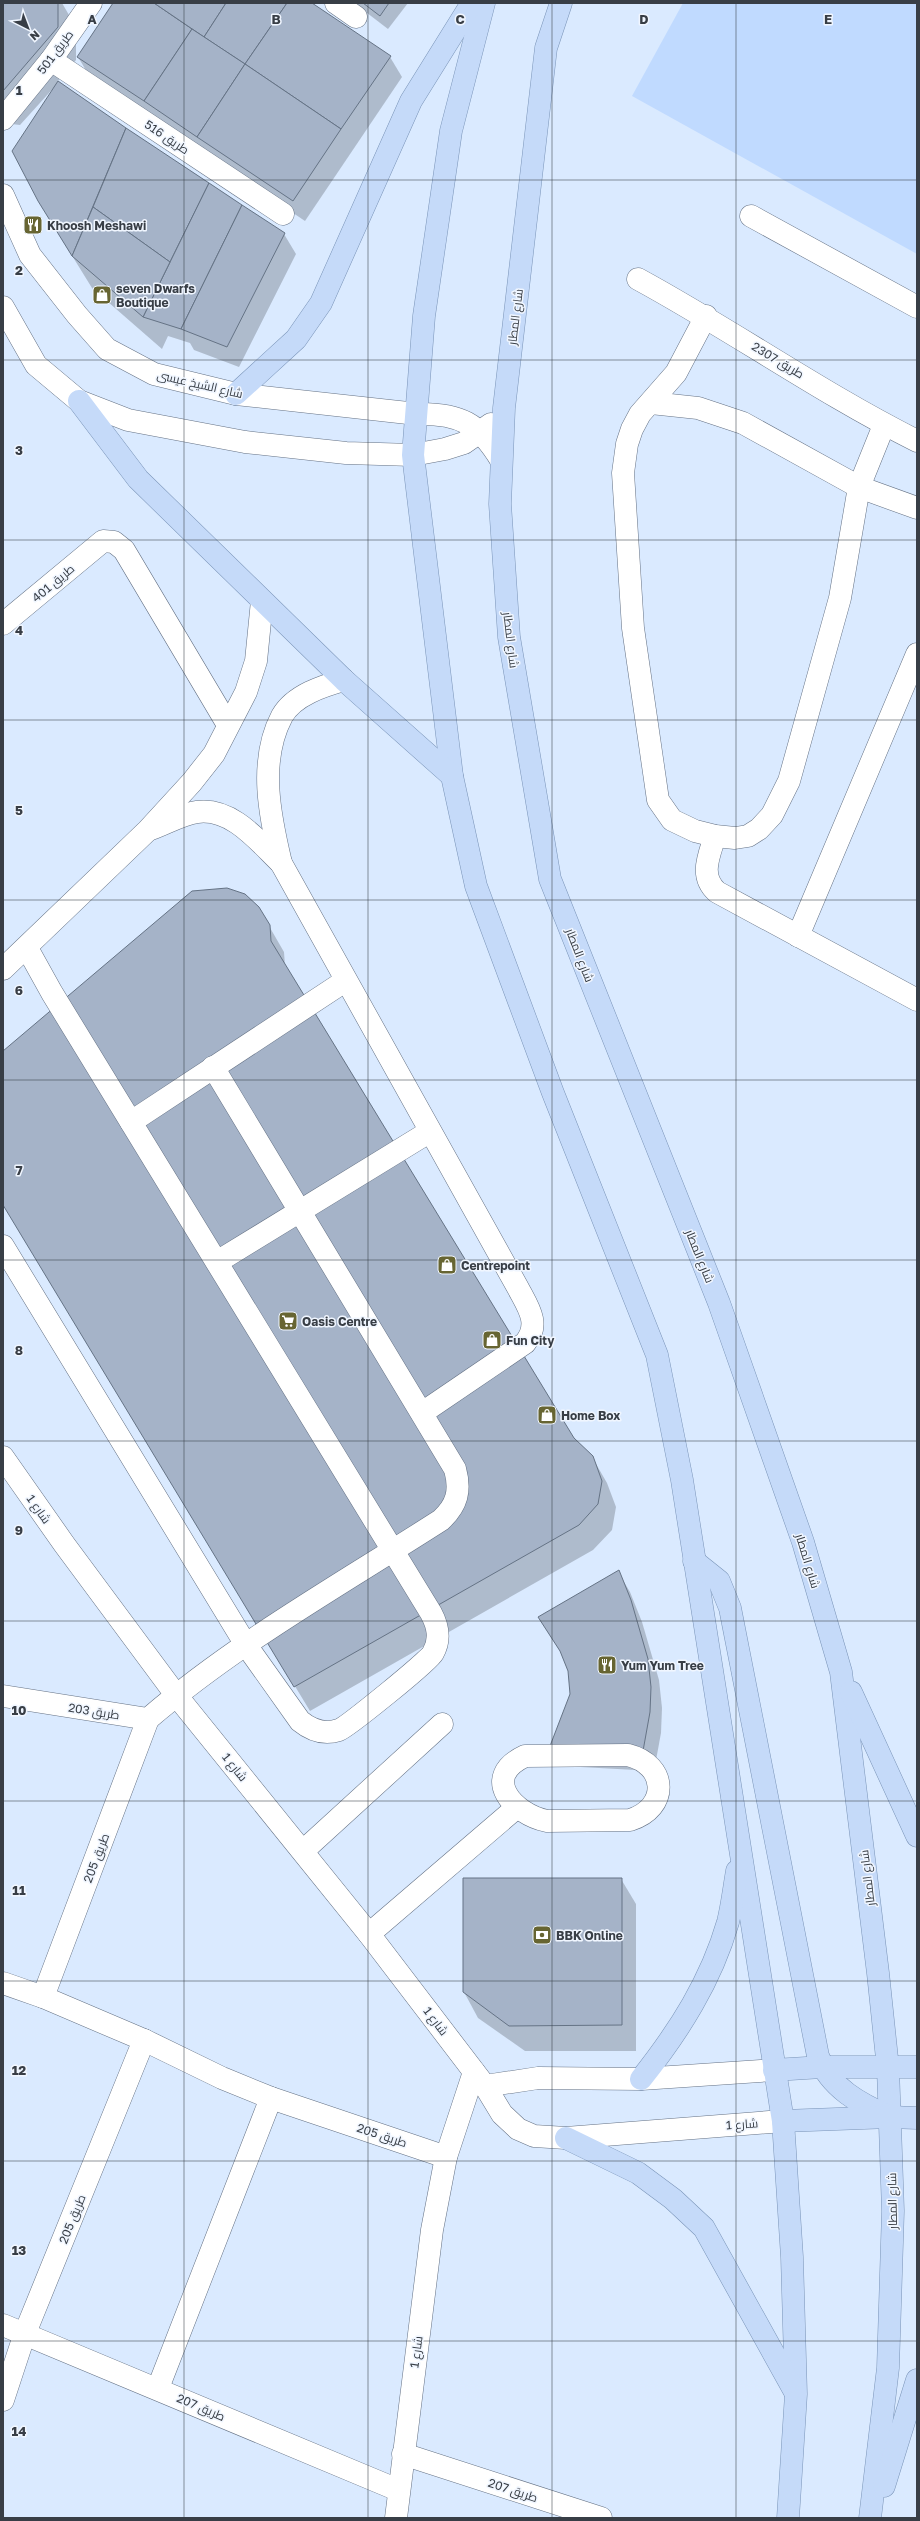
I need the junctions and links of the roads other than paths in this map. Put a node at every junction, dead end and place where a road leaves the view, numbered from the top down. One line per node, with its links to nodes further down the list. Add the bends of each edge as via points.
1 (336, 3): 6 (street)
2 (472, 3): 16 (main road, via 410,101 321,303 296,339)
3 (484, 3): 20 (main road, via 451,131 424,316)
4 (561, 3): 19 (main road, شارع المطار, via 546,48)
5 (86, 5): 7 (street, طريق 501)
6 (356, 17)
7 (51, 60): 8 (street, طريق 501); 10 (street, طريق 516)
8 (3, 119)
9 (3, 195): 16 (street, شارع الشيخ عيسى, via 30,255 76,315 107,349 154,374)
10 (283, 214)
11 (751, 216): 13 (street)
12 (638, 279): 15 (street, طريق 2307)
13 (917, 307)
14 (4, 311): 17 (street, via 36,365)
15 (706, 316): 18 (street, via 676,373); 21 (street, طريق 2307)
16 (236, 394): 20 (street, شارع الشيخ عيسى)
17 (79, 401): 24 (street, via 128,420 245,442 346,453); 28 (main road, via 138,479)
18 (651, 403): 26 (street, via 698,408 743,423); 35 (street, via 632,428 623,473 634,628 658,800 672,820 689,829)
19 (504, 408): 22 (street); 25 (main road, شارع المطار)
20 (417, 414): 22 (street, شارع الشيخ عيسى, via 442,414 456,418); 24 (main road)
21 (884, 425): 23 (street, طريق 2307); 26 (street)
22 (481, 433): 24 (street, via 464,443); 25 (street, شارع الشيخ عيسى)
23 (917, 441)
24 (413, 455): 33 (main road)
25 (501, 460): 53 (main road, شارع المطار, via 500,504 509,637 550,879 719,1303 803,1542)
26 (859, 487): 27 (street); 35 (street, via 840,598 789,781 772,815 759,829 748,836)
27 (917, 508)
28 (262, 601): 31 (main road); 32 (street, via 256,660 246,692)
29 (3, 624): 32 (street, طريق 401, via 103,541 114,542 124,550)
30 (917, 654): 37 (street)
31 (344, 680): 33 (main road); 36 (street, via 319,687 298,701 283,715 276,734 269,764 269,811)
32 (228, 725): 34 (street, via 214,754)
33 (452, 776): 51 (main road, via 476,886 657,1355 682,1480)
34 (148, 830): 36 (street, via 197,812 212,813 233,820); 38 (street)
35 (715, 836): 37 (street, via 705,872 711,887)
36 (281, 863): 40 (street)
37 (798, 936): 41 (street)
38 (27, 948): 39 (street); 43 (street)
39 (3, 969)
40 (345, 981): 42 (street); 44 (street)
41 (917, 1000)
42 (213, 1067): 43 (street); 45 (street)
43 (131, 1122): 47 (street)
44 (429, 1132): 45 (street); 48 (street, via 518,1288 534,1322 533,1330 525,1343)
45 (299, 1212): 47 (street); 48 (street)
46 (3, 1246): 52 (street)
47 (216, 1262): 50 (street)
48 (422, 1413): 50 (street, via 455,1470 459,1483 458,1497 452,1510 440,1520)
49 (3, 1457): 54 (street, شارع 1)
50 (394, 1550): 52 (street); 52 (street, via 436,1623 437,1644 427,1662 341,1730 318,1731 308,1728 300,1721)
51 (694, 1561): 61 (main road); 66 (main road, via 719,1581 730,1608 814,2044)
52 (246, 1645): 54 (street)
53 (841, 1672): 59 (main road); 68 (main road, شارع المطار)
54 (176, 1695): 56 (street); 60 (street, شارع 1)
55 (3, 1696): 56 (street, طريق 203)
56 (148, 1719): 64 (street, طريق 205)
57 (442, 1724): 60 (street)
58 (516, 1808): 58 (street, via 525,1814 547,1821 630,1820 651,1809 657,1798 659,1786 650,1765 640,1758 628,1755 525,1756 515,1761 504,1779 504,1790 508,1800); 62 (street)
59 (917, 1836)
60 (303, 1851): 62 (street, شارع 1)
61 (740, 1856): 69 (main road); 71 (main road, via 728,1922 704,1985 676,2034)
62 (369, 1934): 70 (street, شارع 1)
63 (3, 1983): 64 (street, طريق 205)
64 (43, 1997): 65 (street, طريق 205)
65 (144, 2040): 72 (street, طريق 205, via 222,2078); 79 (street, طريق 205)
66 (822, 2067): 68 (main road); 69 (main road); 73 (main road, via 850,2096 868,2108)
67 (917, 2067): 68 (main road)
68 (888, 2068): 73 (main road, شارع المطار)
69 (774, 2070): 71 (street); 75 (main road)
70 (480, 2079): 71 (street); 76 (street, شارع 1, via 502,2114 518,2129 534,2136); 77 (street, شارع 1)
71 (641, 2079)
72 (271, 2098): 77 (street, طريق 205); 81 (street)
73 (890, 2117): 74 (main road); 75 (main road); 89 (main road, شارع المطار, via 893,2211 888,2368)
74 (917, 2118)
75 (783, 2121): 76 (street, شارع 1); 82 (main road, via 792,2257)
76 (566, 2138): 82 (main road, via 638,2173 673,2199 704,2228)
77 (446, 2157): 84 (street, شارع 1, via 432,2230)
78 (3, 2325): 79 (street, طريق 207)
79 (25, 2333): 81 (street, طريق 207); 83 (street, طريق 205)
80 (917, 2380): 90 (main road)
81 (158, 2388): 85 (street, طريق 207)
82 (796, 2394): 88 (main road)
83 (3, 2400)
84 (403, 2454): 85 (street, شارع 1); 87 (street, طريق 207)
85 (398, 2490): 86 (street, شارع 1)
86 (396, 2518)
87 (601, 2518)
88 (788, 2518)
89 (870, 2518)
90 (874, 2518)

